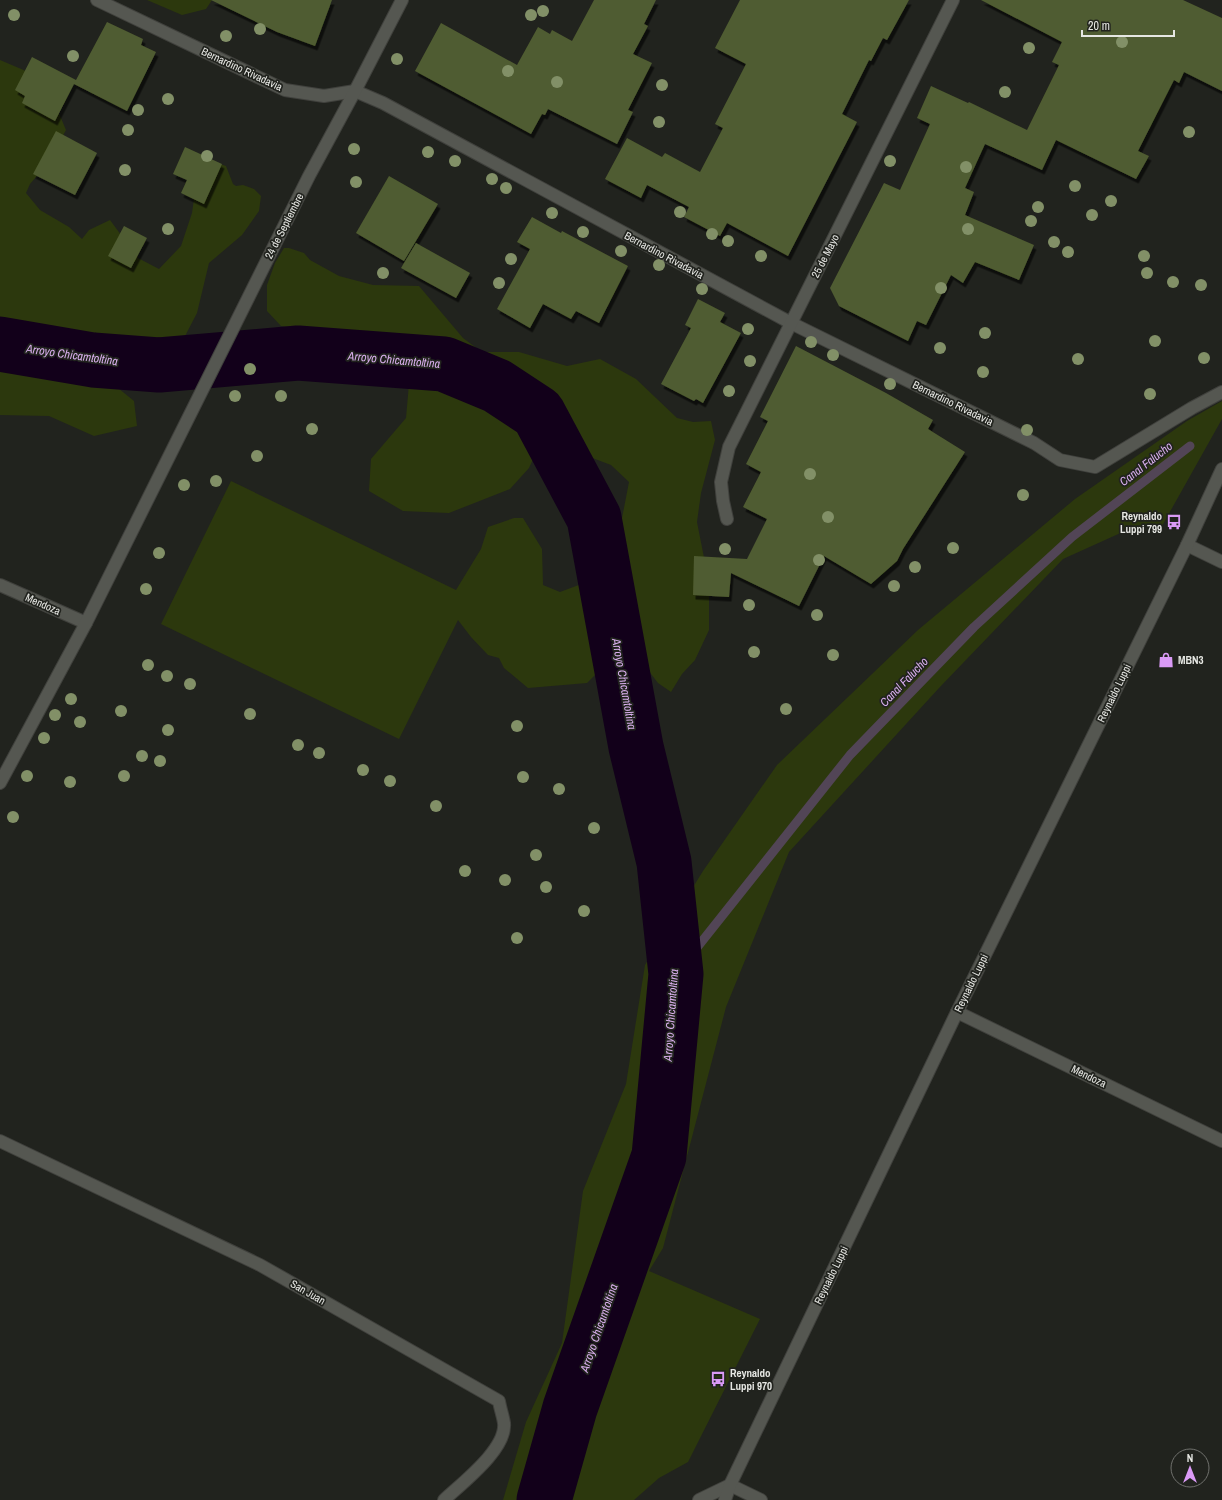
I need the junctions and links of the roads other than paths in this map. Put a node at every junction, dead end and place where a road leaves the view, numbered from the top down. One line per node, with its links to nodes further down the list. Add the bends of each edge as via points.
1 (97, 0): 4 (street, Bernardino Rivadavia, via 285,90 324,96)
2 (402, 0): 4 (street, 24 de Septiembre)
3 (953, 0): 5 (street, 25 de Mayo)
4 (355, 91): 5 (street, Bernardino Rivadavia, via 390,107); 12 (street, 24 de Septiembre, via 309,176)
5 (791, 323): 6 (street, Bernardino Rivadavia, via 1034,443 1060,460 1089,466 1096,467); 8 (street, 25 de Mayo, via 729,447 721,482)
6 (1222, 392)
7 (1222, 469): 9 (street, Reynaldo Luppi)
8 (728, 519)
9 (1187, 545): 10 (street); 14 (street, Reynaldo Luppi)
10 (1222, 562)
11 (0, 585): 12 (street, Mendoza)
12 (86, 623): 13 (street, 24 de Septiembre)
13 (0, 783)
14 (957, 1012): 16 (street, Mendoza); 17 (street, Reynaldo Luppi)
15 (0, 1141): 18 (street, San Juan, via 260,1265 498,1401 504,1424 502,1438 488,1458)
16 (1222, 1141)
17 (730, 1485): 19 (street); 20 (street, Reynaldo Luppi); 21 (street)
18 (444, 1500)
19 (699, 1500)
20 (724, 1500)
21 (761, 1500)

